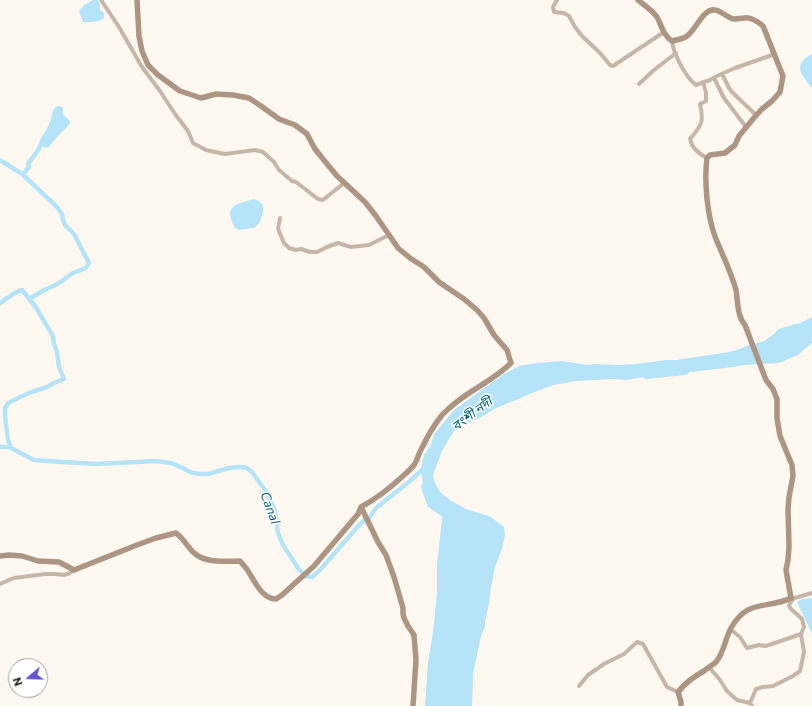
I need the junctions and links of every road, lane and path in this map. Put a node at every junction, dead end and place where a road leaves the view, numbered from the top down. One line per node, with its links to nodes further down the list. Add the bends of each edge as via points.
1 (101, 0): 16 (street, via 142,67 188,131 193,143 206,150 225,154 255,150 263,152 279,170 318,200 323,200)
2 (137, 0): 16 (street, via 142,51 148,65 158,75 180,91 201,98 216,94 249,98 307,134 315,149)
3 (557, 0): 5 (street, via 553,7 554,12 564,12 569,16 582,36 613,66)
4 (638, 0): 5 (street, via 657,18)
5 (664, 32): 6 (street)
6 (672, 41): 7 (street); 8 (street, via 685,37 704,14 714,10 730,18 746,17 758,22 763,26)
7 (676, 54): 11 (street, via 694,84); 12 (street)
8 (775, 54): 9 (street); 13 (street, via 784,76 780,92)
9 (722, 74): 10 (street); 13 (street, via 732,92)
10 (714, 78): 11 (street); 14 (street, via 724,98)
11 (703, 82): 15 (street, via 706,101 700,104 702,122 690,140 693,148)
12 (638, 84)
13 (756, 115): 14 (street)
14 (746, 127): 15 (street, via 731,149)
15 (707, 158): 24 (street, via 710,223 736,290 739,313 766,380 777,399 780,436 792,465 786,570)
16 (344, 183): 18 (street, via 365,202)
17 (280, 218): 18 (street, via 278,229 284,242 289,248 296,250 317,252 338,243 351,247 369,245)
18 (390, 235): 19 (street, via 398,248 477,310 507,350 511,363 462,397 443,414 429,433 413,467 384,492)
19 (361, 507): 21 (street, via 358,514 314,566 276,599 268,598 240,561 200,558 176,533 137,544); 31 (street, via 386,555 403,608 402,614 414,635 416,660)
20 (0, 556): 21 (street, via 9,554 59,562)
21 (74, 570): 22 (street, via 64,575 45,574 14,578)
22 (0, 584)
23 (812, 593): 24 (street)
24 (793, 598): 25 (street, via 749,609 741,614); 26 (street, via 789,606 802,619 804,627)
25 (730, 629): 26 (street, via 748,648 759,644 769,645); 27 (street, via 720,655)
26 (801, 634): 30 (street, via 804,652 800,671 773,686 756,689)
27 (709, 667): 29 (street, via 684,684); 30 (street, via 737,700)
28 (579, 686): 29 (street, via 588,675 624,654 637,642 643,644 667,687)
29 (678, 692): 32 (street)
30 (751, 704)
31 (413, 706)
32 (681, 706)

